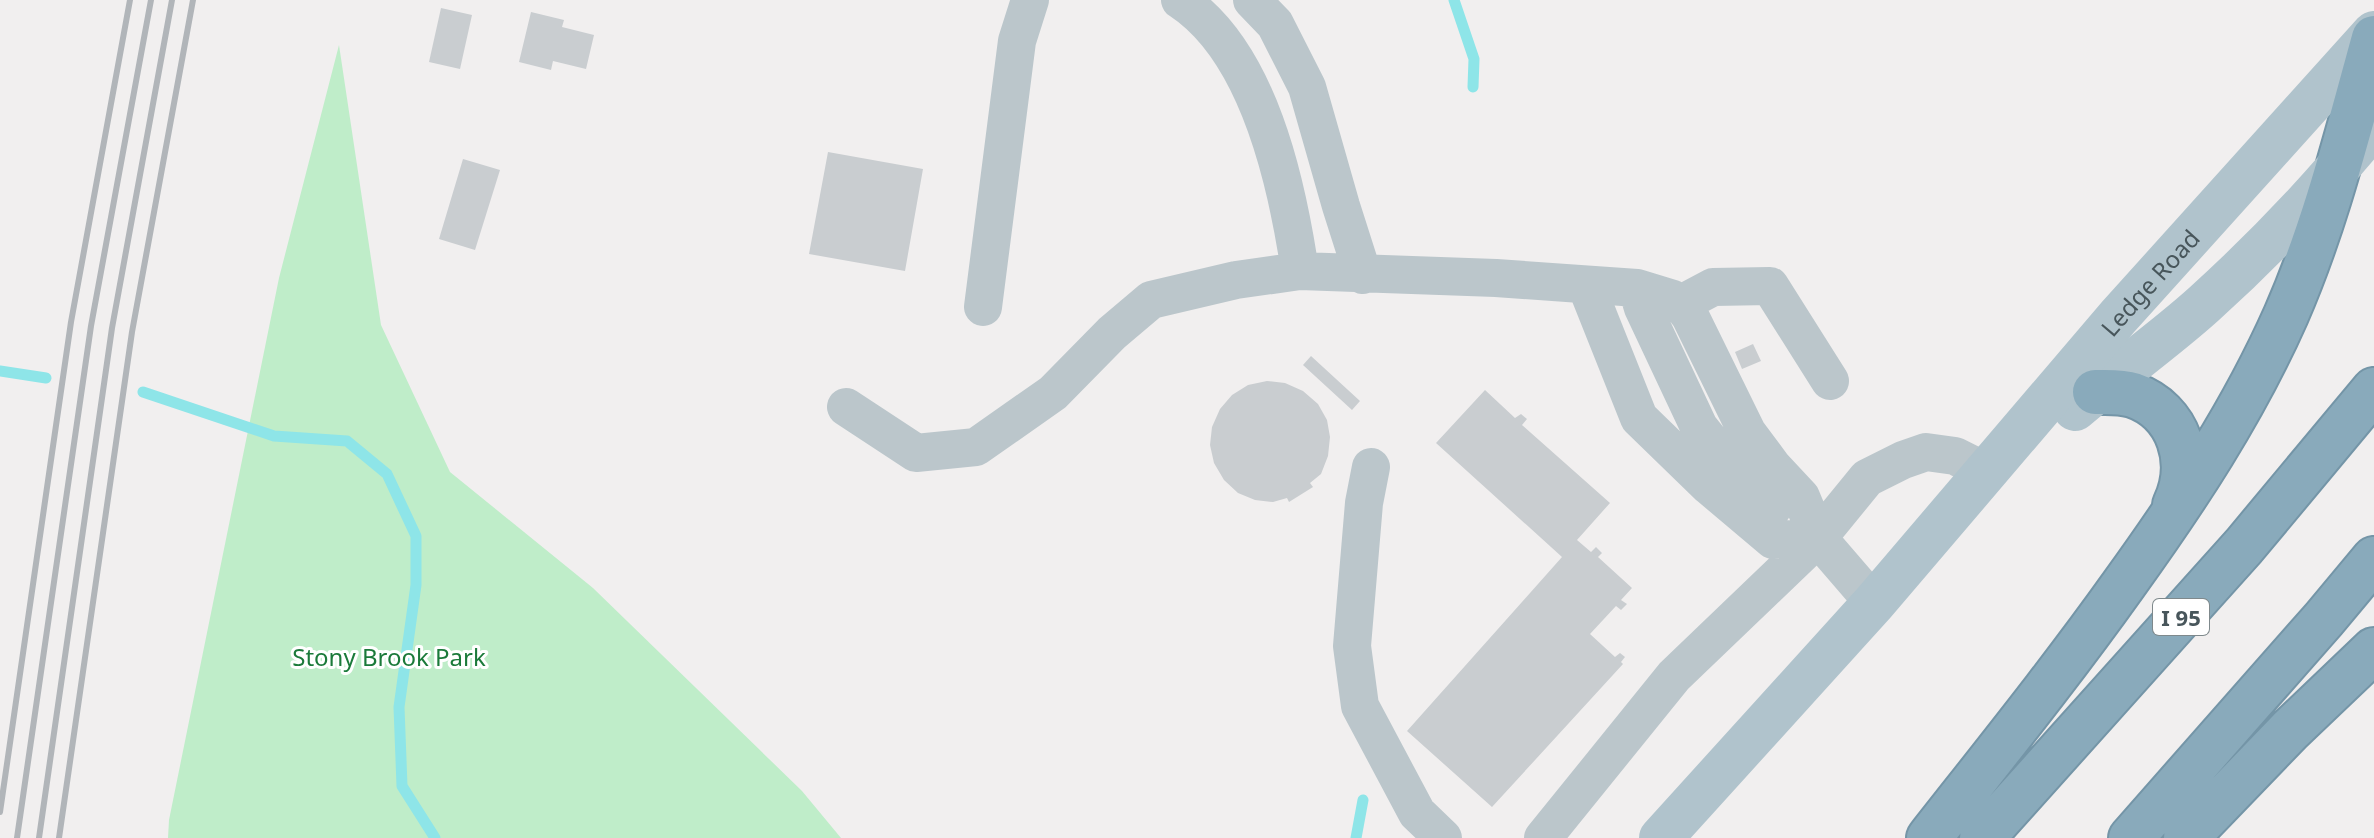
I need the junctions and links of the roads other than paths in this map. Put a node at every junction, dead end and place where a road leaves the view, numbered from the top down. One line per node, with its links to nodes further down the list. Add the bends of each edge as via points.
1 (1030, 0): 12 (lane, via 1017,41)
2 (1180, 0): 7 (lane, via 1233,53 1263,116 1292,217)
3 (1252, 0): 8 (lane, via 1275,24 1307,87)
4 (2374, 36): 6 (highway); 18 (main road, Ledge Road)
5 (2374, 125): 6 (main road, Ledge Road)
6 (2338, 170): 15 (main road, Ledge Road, via 2283,231 2201,306); 20 (highway, via 2305,268 2261,367 2206,466)
7 (1300, 271): 8 (lane); 16 (lane, via 1151,300 1053,393 976,447 916,453)
8 (1363, 275): 9 (lane)
9 (1586, 285): 10 (lane); 21 (lane, via 1639,418 1773,540)
10 (1637, 288): 11 (lane); 21 (lane, via 1699,427 1751,492)
11 (1681, 304): 13 (lane, via 1713,287 1770,286); 21 (lane, via 1747,432 1801,497)
12 (983, 307)
13 (1830, 381)
14 (2374, 390): 29 (highway, I 95, via 2244,546)
15 (2095, 392): 19 (main road, Ledge Road); 20 (highway, via 2133,395 2151,403 2175,427 2184,480)
16 (846, 407)
17 (1371, 467): 25 (lane, via 1352,646 1360,706 1417,813)
18 (1985, 471): 19 (main road, Ledge Road); 21 (lane, via 1955,456 1926,452 1903,460 1867,478)
19 (1930, 535): 23 (main road, Ledge Road)
20 (2158, 537): 28 (highway)
21 (1818, 538): 23 (lane); 26 (lane, via 1674,676)
22 (2374, 559): 30 (highway)
23 (1874, 603): 27 (main road, Ledge Road)
24 (2374, 650): 31 (highway)
25 (1443, 838)
26 (1543, 838)
27 (1661, 838)
28 (1929, 838)
29 (1982, 838)
30 (2131, 838)
31 (2186, 838)

